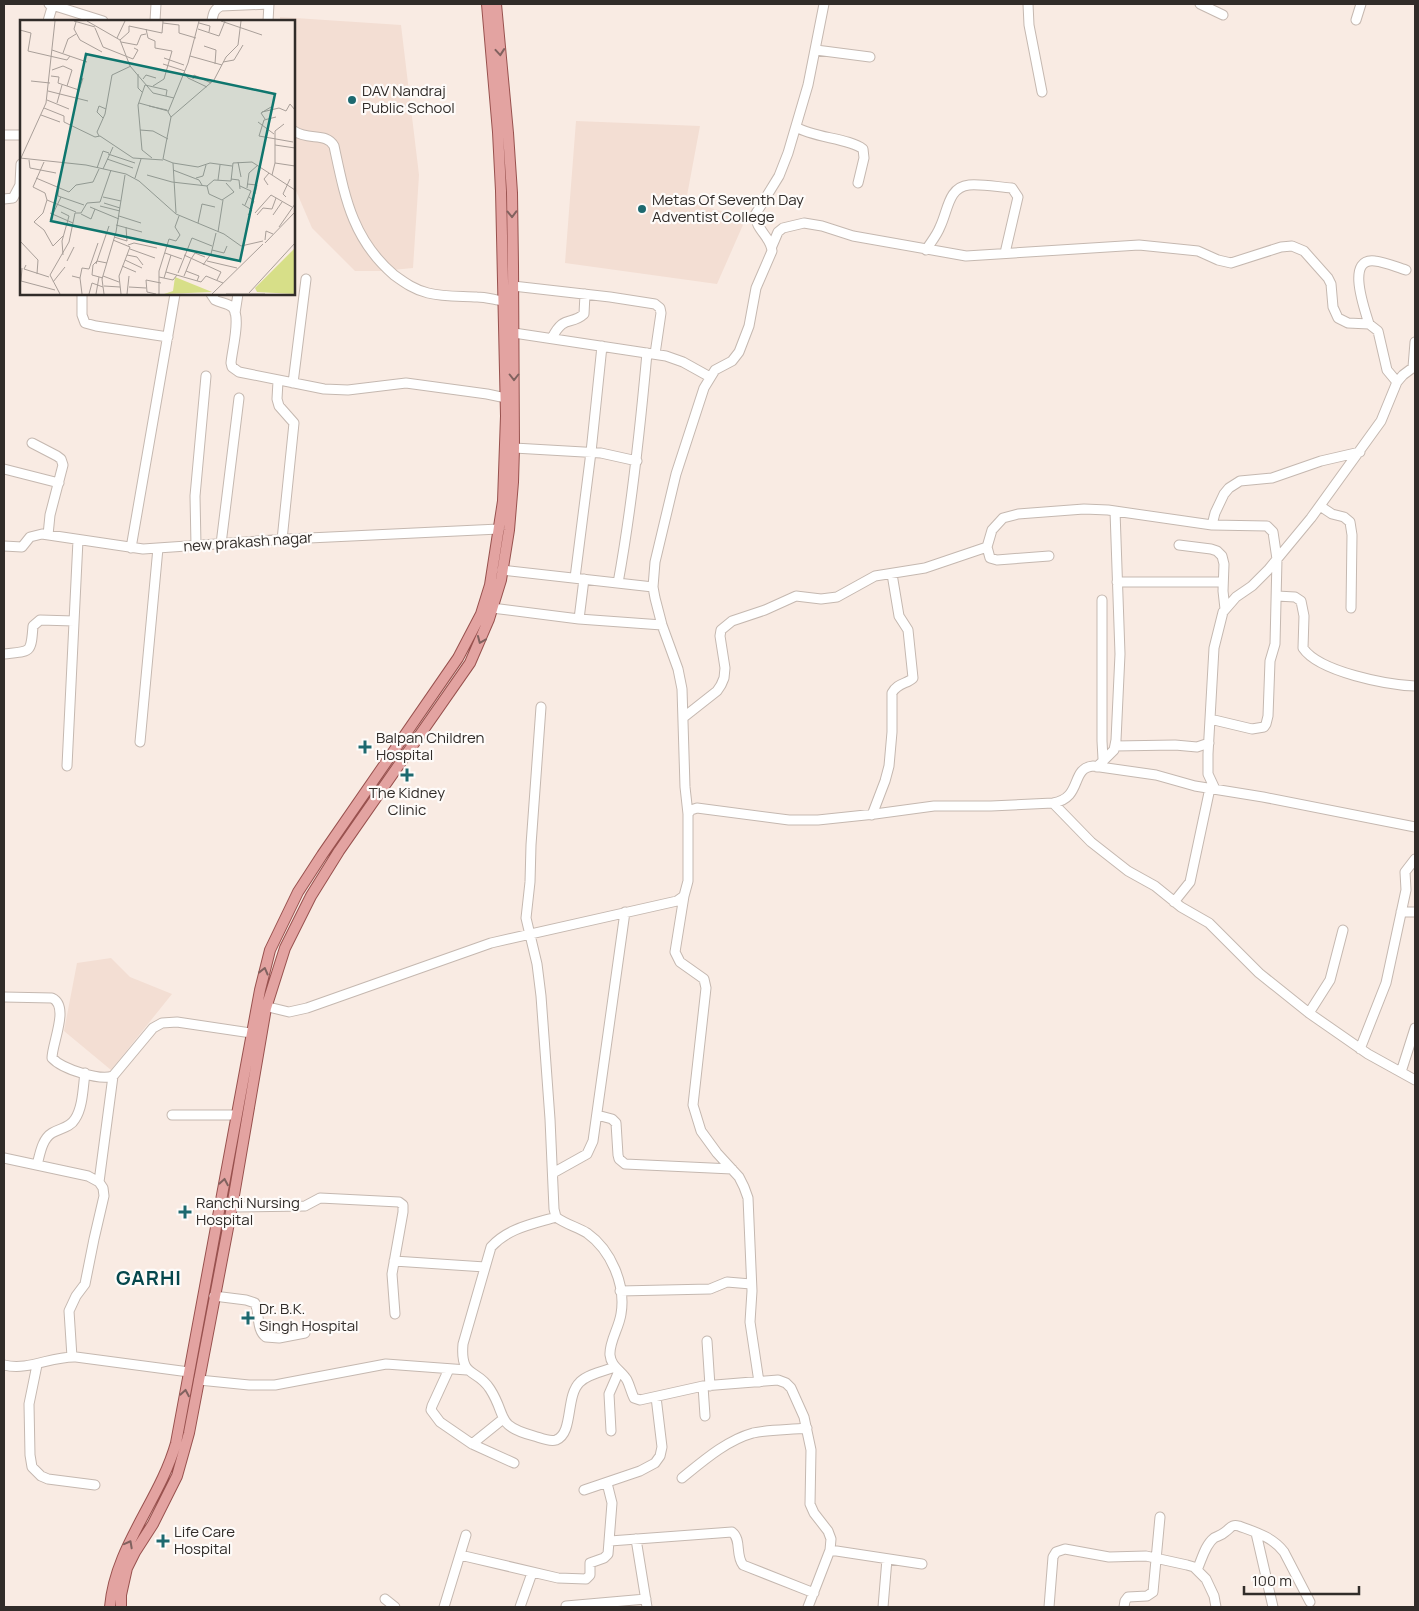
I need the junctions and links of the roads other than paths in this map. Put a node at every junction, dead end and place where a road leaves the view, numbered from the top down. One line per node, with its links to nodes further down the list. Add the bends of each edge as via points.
1 (51, 4): 11 (street); 12 (street)
2 (156, 4): 13 (street)
3 (269, 4): 14 (street, via 217,7); 15 (street)
4 (487, 4): 38 (main road, via 498,132)
5 (496, 4): 32 (main road, one-way to 32, via 511,184)
6 (824, 4): 17 (street)
7 (1028, 4): 19 (street)
8 (1200, 4): 10 (street)
9 (1362, 4): 16 (street)
10 (1223, 14)
11 (48, 20)
12 (100, 20)
13 (155, 20)
14 (212, 20)
15 (268, 20)
16 (1356, 20)
17 (816, 50): 18 (street); 20 (street)
18 (870, 57)
19 (1042, 92)
20 (796, 128): 24 (street, via 863,149); 27 (street, via 781,170 755,215 758,227)
21 (295, 132): 38 (street, via 306,137 332,141 345,196 360,234 380,261 402,281 416,290 437,295)
22 (4, 135): 23 (street)
23 (20, 135)
24 (858, 183)
25 (20, 184): 26 (street, via 13,198)
26 (4, 199)
27 (772, 246): 28 (street, via 783,228 804,224); 49 (street, via 756,288 749,326 739,352)
28 (926, 250): 29 (street, via 966,256); 29 (street, via 942,225 952,196 957,190 970,185 1012,188 1016,192 1018,197)
29 (1005, 253): 40 (street, via 1145,245 1198,251 1231,263 1292,246 1304,251 1328,278 1338,318 1348,323)
30 (1406, 270): 40 (street, via 1375,260 1363,264 1359,279)
31 (306, 279): 52 (street)
32 (513, 286): 33 (street); 41 (main road)
33 (585, 294): 43 (street, via 584,314 567,320); 46 (street, via 656,304 661,313)
34 (82, 295): 42 (street, via 85,322)
35 (175, 295): 42 (street)
36 (212, 295): 39 (street, via 214,300 233,308)
37 (238, 295): 39 (street)
38 (504, 301): 54 (main road)
39 (235, 313): 50 (street, via 232,368)
40 (1369, 324): 51 (street, via 1378,331 1387,370)
41 (514, 333): 43 (street); 54 (main road, one-way to 54)
42 (168, 337): 74 (street)
43 (552, 338): 45 (street)
44 (1415, 342): 47 (street)
45 (602, 346): 46 (street); 57 (street)
46 (651, 354): 49 (street, via 676,359); 59 (street)
47 (1414, 366): 51 (street)
48 (206, 376): 70 (street, via 194,496)
49 (710, 377): 84 (street, via 676,474 655,562)
50 (278, 381): 52 (street); 68 (street, via 279,406 294,422)
51 (1397, 382): 58 (street, via 1385,414)
52 (293, 383): 54 (street, via 335,390 406,384)
53 (238, 398): 69 (street)
54 (510, 399): 56 (main road); 65 (main road)
55 (32, 442): 61 (street, via 61,459)
56 (514, 448): 57 (street); 78 (main road, via 512,501)
57 (591, 452): 59 (street); 80 (street)
58 (1360, 452): 62 (street); 64 (street, via 1272,478 1240,480 1224,494)
59 (636, 461): 83 (street)
60 (4, 469): 61 (street)
61 (59, 483): 66 (street)
62 (1320, 506): 77 (street); 88 (street, via 1350,522)
63 (1115, 511): 64 (street); 73 (street, via 1090,508 1010,516 1003,518 992,530); 81 (street)
64 (1212, 525): 77 (street, via 1267,526 1273,532)
65 (499, 529): 68 (street, new prakash nagar); 118 (main road, one-way to 65, via 270,950 298,892 467,643 487,598)
66 (48, 535): 67 (street, new prakash nagar); 72 (street, new prakash nagar, via 34,535 22,547)
67 (78, 540): 74 (street, new prakash nagar); 91 (street)
68 (282, 540): 69 (street, new prakash nagar)
69 (221, 544): 70 (street, new prakash nagar)
70 (196, 545): 75 (street, new prakash nagar)
71 (1179, 545): 82 (street, via 1220,553 1224,564)
72 (4, 546)
73 (987, 547): 76 (street, via 990,558 997,560); 79 (street, via 924,568)
74 (132, 548): 75 (street, new prakash nagar)
75 (158, 548): 98 (street)
76 (1049, 556)
77 (1278, 559): 85 (street); 89 (street)
78 (502, 570): 80 (street); 87 (main road)
79 (892, 574): 96 (street, via 868,578 837,597 796,596 726,625 720,636 725,668 721,685); 107 (street, via 899,616 908,630 913,674 911,680 902,683 892,693 889,766)
80 (579, 579): 83 (street); 90 (street)
81 (1117, 582): 82 (street); 100 (street, via 1120,654)
82 (1223, 582): 89 (street)
83 (618, 583): 84 (street)
84 (653, 587): 92 (street)
85 (1277, 596): 94 (street, via 1302,601 1303,648 1310,656 1353,675); 97 (street, via 1276,644 1270,661 1266,724 1252,729)
86 (1102, 600): 101 (street)
87 (492, 608): 90 (street); 118 (main road, one-way to 118, via 470,663 311,896 285,948)
88 (1351, 608)
89 (1225, 609): 97 (street, via 1214,648)
90 (579, 618): 92 (street)
91 (74, 621): 93 (street, via 40,620 33,626 29,650); 102 (street)
92 (662, 625): 96 (street, via 680,677)
93 (4, 654)
94 (1415, 686)
95 (541, 707): 116 (street, via 526,918)
96 (684, 718): 106 (street)
97 (1210, 720): 99 (street)
98 (140, 742)
99 (1208, 743): 100 (street, via 1197,747); 104 (street, via 1208,774)
100 (1115, 746): 101 (street)
101 (1103, 759): 103 (street)
102 (67, 766)
103 (1097, 767): 104 (street, via 1156,775); 105 (street, via 1082,770 1072,793)
104 (1212, 788): 108 (street); 111 (street, via 1190,882)
105 (1053, 802): 107 (street, via 934,806); 111 (street, via 1091,842)
106 (688, 814): 107 (street, via 691,810 704,808 789,820); 110 (street, via 688,881)
107 (872, 815)
108 (1415, 827)
109 (1415, 859): 113 (street, via 1405,872 1406,890)
110 (684, 896): 112 (street, via 670,903); 132 (street, via 675,952 680,962 704,979 706,988 693,1105 701,1131)
111 (1174, 902): 119 (street, via 1209,923 1259,973)
112 (625, 912): 116 (street); 129 (street)
113 (1401, 912): 114 (street); 122 (street, via 1386,983)
114 (1415, 912)
115 (1343, 930): 119 (street, via 1330,980)
116 (530, 934): 118 (street, via 482,946 307,1008 289,1012); 133 (street, via 541,1003)
117 (4, 997): 124 (street, via 57,1000 60,1014 52,1058 62,1066)
118 (262, 1006): 121 (main road)
119 (1309, 1013): 122 (street)
120 (1415, 1028): 123 (street)
121 (257, 1033): 125 (street, via 177,1022 162,1023 152,1028); 128 (main road); 135 (main road)
122 (1360, 1049): 123 (street)
123 (1401, 1072): 126 (street)
124 (86, 1073): 125 (street, via 102,1078); 131 (street, via 76,1118 46,1138)
125 (113, 1076): 134 (street)
126 (1415, 1080)
127 (172, 1115): 128 (street)
128 (236, 1115): 151 (main road, one-way to 128)
129 (597, 1115): 132 (street, via 616,1123 618,1155 625,1164); 133 (street, via 593,1141 587,1154)
130 (4, 1158): 131 (street)
131 (37, 1164): 134 (street)
132 (732, 1169): 139 (street, via 748,1198)
133 (553, 1172): 136 (street)
134 (100, 1182): 145 (street, via 104,1196 87,1277 69,1311)
135 (232, 1207): 137 (street, via 305,1206 320,1198 399,1202 403,1205 403,1212); 141 (main road)
136 (556, 1217): 138 (street, via 504,1235 491,1247); 140 (street, via 588,1234 608,1255 614,1265)
137 (394, 1261): 138 (street); 142 (street)
138 (485, 1267): 150 (street, via 463,1344 463,1361)
139 (751, 1284): 140 (street, via 727,1282 710,1289); 153 (street, via 750,1322)
140 (620, 1291): 149 (street, via 622,1310 610,1354)
141 (214, 1296): 143 (street, via 255,1303 261,1330 266,1337); 152 (main road)
142 (395, 1314)
143 (305, 1333)
144 (707, 1341): 154 (street)
145 (72, 1357): 147 (street); 151 (street)
146 (4, 1365): 147 (street)
147 (37, 1365): 164 (street, via 29,1404 32,1467 48,1479)
148 (448, 1369): 150 (street); 152 (street, via 381,1365 260,1386); 160 (street, via 431,1410 440,1422)
149 (617, 1369): 155 (street, via 627,1380 634,1398); 157 (street, via 585,1378 579,1383 572,1394 566,1431 557,1440 518,1432); 159 (street, via 609,1394)
150 (467, 1370): 157 (street, via 490,1388)
151 (189, 1372): 183 (main road, one-way to 151, via 119,1566 173,1453)
152 (199, 1380): 184 (main road, via 190,1433 177,1476 127,1568)
153 (759, 1382): 154 (street); 158 (street, via 786,1382)
154 (706, 1386): 155 (street); 156 (street)
155 (656, 1397): 163 (street, via 662,1447 660,1456 648,1468)
156 (706, 1416)
157 (503, 1419): 160 (street)
158 (807, 1428): 162 (street, via 742,1437); 171 (street, via 811,1450 810,1504 830,1534)
159 (611, 1430)
160 (472, 1444): 161 (street)
161 (514, 1463)
162 (682, 1478)
163 (607, 1483): 165 (street); 170 (street, via 612,1503)
164 (95, 1485)
165 (584, 1490)
166 (1160, 1517): 173 (street)
167 (1256, 1533): 176 (street, via 1239,1526 1230,1527 1207,1546); 180 (street, via 1279,1545); 193 (street)
168 (466, 1535): 172 (street)
169 (636, 1539): 170 (street); 178 (street, via 732,1532 737,1537 738,1558 742,1565); 181 (street)
170 (610, 1542): 177 (street, via 608,1556 590,1562 590,1575 586,1579)
171 (830, 1550): 174 (street); 178 (street)
172 (460, 1555): 177 (street); 186 (street)
173 (1157, 1558): 176 (street); 190 (street, via 1060,1550 1054,1557); 191 (street, via 1153,1592 1147,1596 1128,1597)
174 (887, 1559): 175 (street); 189 (street)
175 (922, 1564)
176 (1197, 1570): 192 (street, via 1206,1579)
177 (532, 1573): 187 (street)
178 (814, 1593): 188 (street)
179 (385, 1600): 185 (street)
180 (1310, 1602)
181 (646, 1603): 182 (street)
182 (566, 1606)
183 (110, 1607)
184 (121, 1607)
185 (395, 1607)
186 (446, 1607)
187 (520, 1607)
188 (808, 1607)
189 (883, 1607)
190 (1049, 1607)
191 (1124, 1607)
192 (1216, 1607)
193 (1273, 1607)

